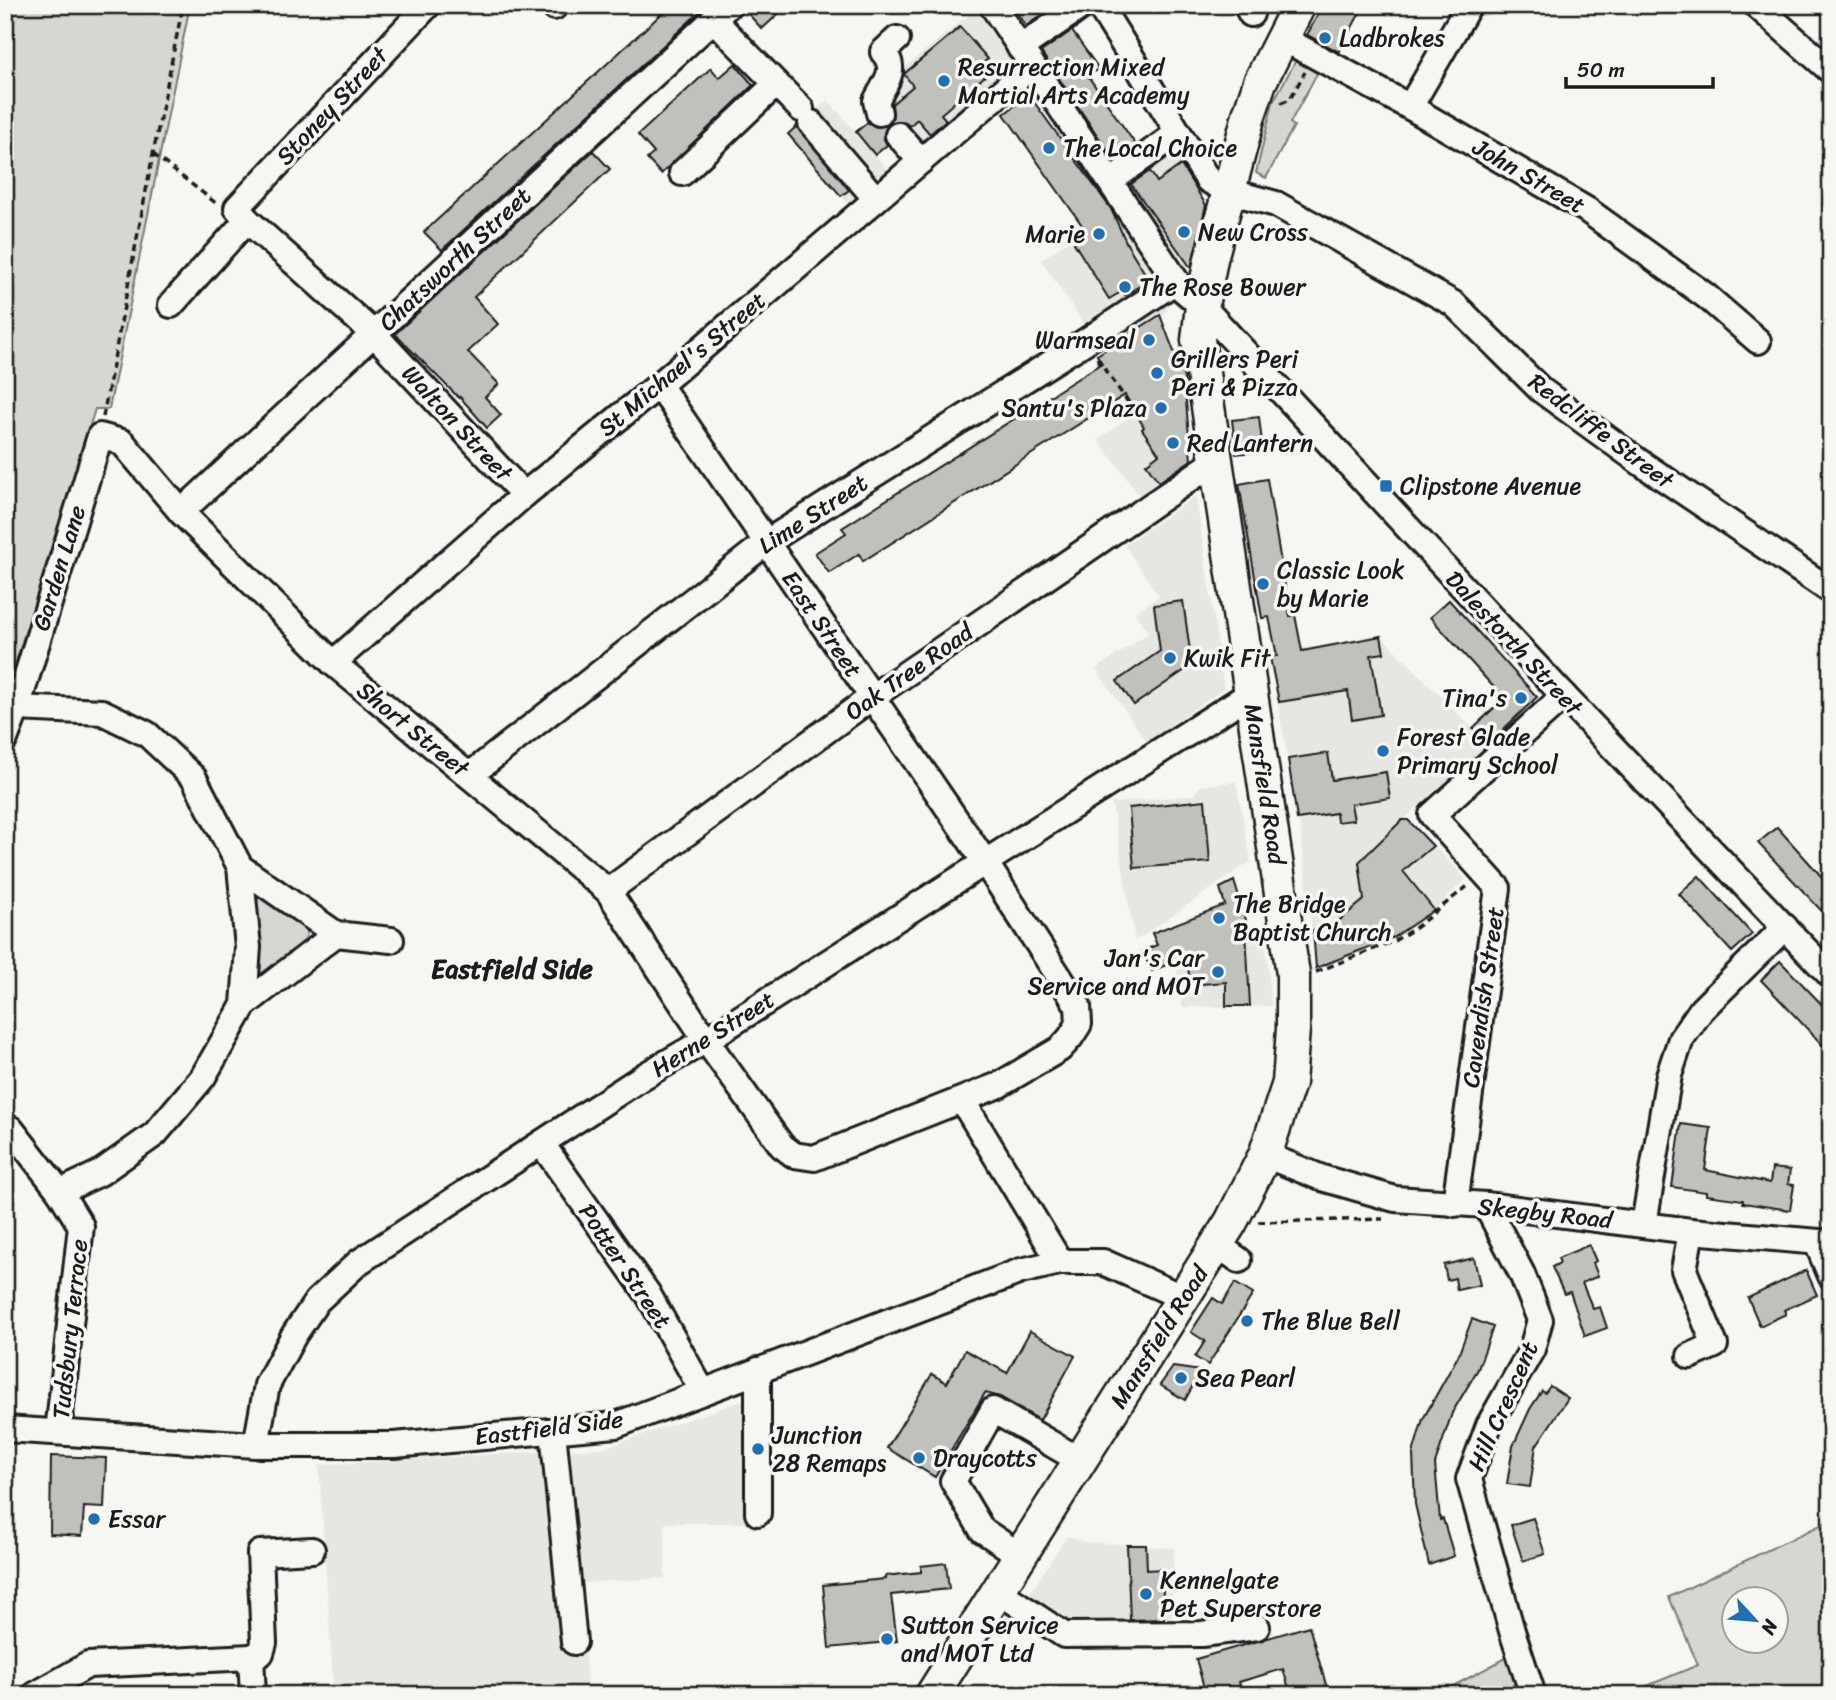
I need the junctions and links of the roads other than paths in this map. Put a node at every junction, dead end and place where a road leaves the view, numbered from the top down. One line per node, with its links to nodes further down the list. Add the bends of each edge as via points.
1 (428, 5): 23 (street, Stoney Street)
2 (992, 5): 11 (street, Dalestorth Street)
3 (1083, 5): 11 (street, St Michael's Street)
4 (1100, 5): 16 (street)
5 (1299, 5): 9 (main road, Mansfield Road)
6 (1469, 5): 14 (street)
7 (1756, 5): 12 (street)
8 (714, 19): 13 (street); 27 (street, Chatsworth Street)
9 (1282, 38): 14 (street, John Street); 21 (main road, Mansfield Road, via 1260,82)
10 (897, 39): 15 (street, via 883,52 891,69 876,101)
11 (1026, 57): 18 (street, St Michael's Street); 20 (street, Dalestorth Street)
12 (1831, 71)
13 (776, 84): 19 (street); 22 (street)
14 (1410, 107): 28 (street, John Street, via 1587,210 1706,296)
15 (879, 113)
16 (1178, 133): 20 (street); 21 (street, via 1208,180)
17 (898, 135): 18 (street)
18 (921, 161): 22 (street, St Michael's Street)
19 (682, 173)
20 (1110, 181): 24 (street, Dalestorth Street)
21 (1228, 191): 26 (main road, Mansfield Road); 35 (street, Redcliffe Street, via 1276,204 1454,304 1541,390)
22 (876, 199): 29 (street, St Michael's Street)
23 (242, 214): 25 (street, Stoney Street); 27 (street, Walton Street)
24 (1176, 281): 26 (street, Dalestorth Street); 34 (street, Lime Street)
25 (171, 305)
26 (1202, 306): 31 (main road, Mansfield Road, via 1198,340); 38 (street, Dalestorth Street)
27 (374, 334): 32 (street, Walton Street); 33 (street, Chatsworth Street)
28 (1758, 341)
29 (659, 385): 32 (street, St Michael's Street); 34 (street, East Street)
30 (100, 436): 33 (street, Short Street, via 122,442); 40 (street, Garden Lane)
31 (1216, 461): 37 (main road, Mansfield Road); 39 (street, Oak Tree Road)
32 (524, 495): 36 (street, St Michael's Street)
33 (181, 512): 36 (street, Short Street)
34 (767, 542): 39 (street, East Street); 42 (street, Lime Street)
35 (1831, 591)
36 (333, 663): 42 (street, Short Street)
37 (1251, 693): 43 (street, Herne Street); 55 (main road, Mansfield Road, via 1293,974 1289,1083)
38 (1564, 696): 46 (street, Dalestorth Street); 57 (street, Cavendish Street, via 1432,815 1498,887)
39 (872, 697): 43 (street, East Street); 45 (street, Oak Tree Road)
40 (17, 708): 41 (street, Garden Lane); 44 (street, via 102,712 147,734 194,778)
41 (5, 739)
42 (470, 775): 45 (street, Short Street)
43 (985, 862): 51 (street, Herne Street); 52 (street, East Street, via 1078,1006 1079,1024 1060,1049 999,1085)
44 (240, 866): 47 (street); 50 (street, via 248,947)
45 (608, 891): 51 (street, Short Street)
46 (1785, 927): 49 (street, Dalestorth Street); 59 (street, via 1702,1009 1681,1039 1669,1075)
47 (335, 934): 48 (street); 50 (street)
48 (391, 940)
49 (1831, 976)
50 (244, 1005): 56 (street, via 203,1077 155,1134 100,1173)
51 (706, 1040): 52 (street, Short Street, via 782,1146 794,1155 814,1158); 54 (street, Herne Street)
52 (962, 1100): 62 (street)
53 (5, 1127): 56 (street, Tudsbury Terrace)
54 (542, 1144): 67 (street, Potter Street, via 648,1294); 71 (street, Herne Street, via 359,1262 317,1301 267,1385)
55 (1265, 1155): 57 (street, Skegby Road, via 1322,1178 1395,1199); 64 (main road, Mansfield Road, via 1229,1242)
56 (60, 1192): 70 (street, Tudsbury Terrace, via 81,1226)
57 (1454, 1204): 58 (street, Skegby Road)
58 (1486, 1205): 59 (street, Skegby Road); 84 (street, Hill Crescent, via 1540,1320 1532,1349 1489,1425 1469,1479)
59 (1644, 1224): 60 (street, Skegby Road)
60 (1691, 1231): 61 (street, Skegby Road); 65 (street, via 1684,1270 1714,1345)
61 (1824, 1243): 63 (street)
62 (1060, 1262): 64 (street, Eastfield Side, via 1103,1262); 66 (street, Eastfield Side, via 1021,1271)
63 (1831, 1276)
64 (1184, 1298): 72 (main road, Mansfield Road)
65 (1690, 1356)
66 (758, 1370): 67 (street, Eastfield Side); 73 (street)
67 (703, 1392): 69 (street, Eastfield Side, via 617,1425)
68 (5, 1429): 70 (street, Eastfield Side)
69 (553, 1431): 71 (street, Eastfield Side, via 394,1445); 78 (street)
70 (58, 1432): 71 (street, Eastfield Side)
71 (256, 1445)
72 (1081, 1461): 75 (main road, Mansfield Road); 75 (street, via 993,1410 953,1481 982,1530)
73 (758, 1513)
74 (312, 1550): 79 (street, via 260,1553 264,1643 261,1653)
75 (1021, 1556): 76 (main road, Mansfield Road)
76 (998, 1591): 77 (street, via 1064,1635 1202,1634); 83 (main road, Mansfield Road)
77 (1257, 1627)
78 (574, 1642)
79 (251, 1657): 80 (street, via 88,1665); 82 (street)
80 (78, 1684): 81 (street)
81 (35, 1695)
82 (253, 1695)
83 (932, 1695)
84 (1533, 1695)

